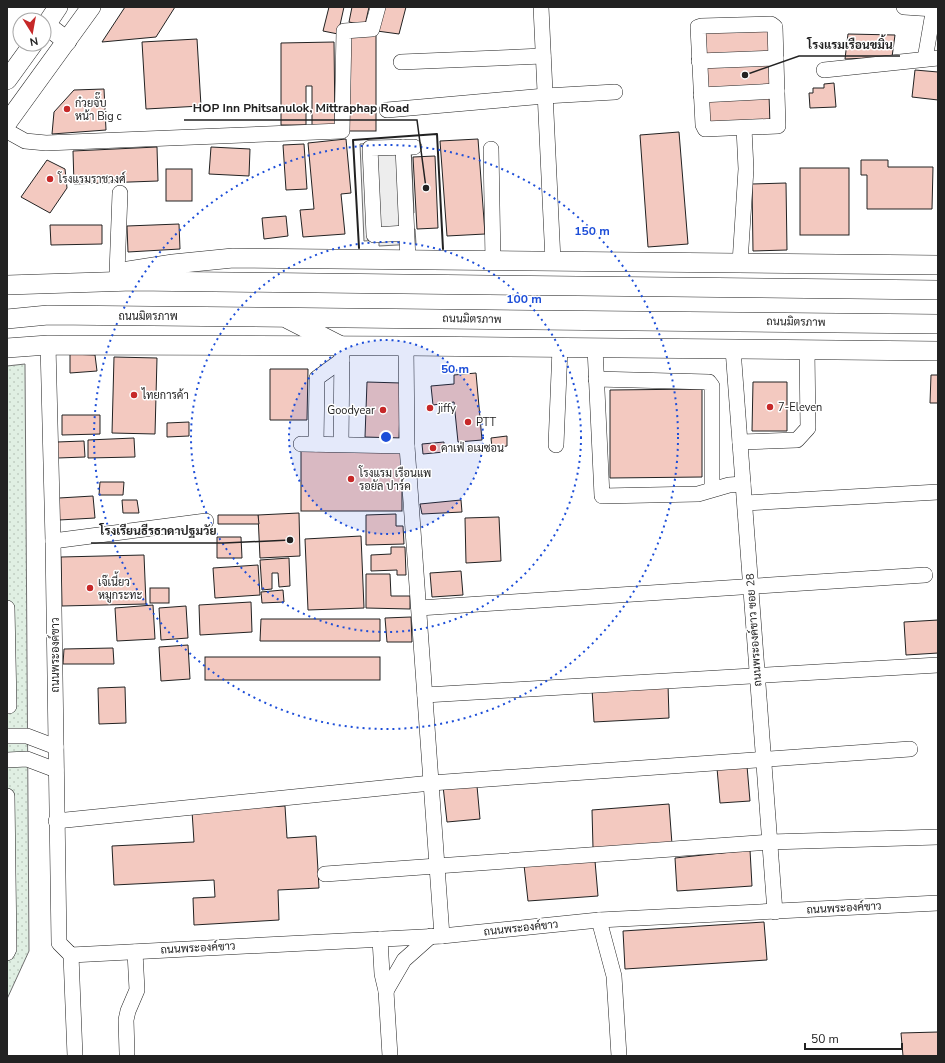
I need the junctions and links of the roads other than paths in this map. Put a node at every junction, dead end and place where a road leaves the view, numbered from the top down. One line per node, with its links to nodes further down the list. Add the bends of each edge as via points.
1 (58, 7): 7 (main road)
2 (92, 7): 9 (main road)
3 (378, 7): 25 (street, via 372,29 344,31 342,131 46,143 25,141)
4 (541, 7): 11 (street)
5 (904, 7): 6 (street)
6 (934, 8): 13 (street)
7 (52, 16)
8 (52, 31): 9 (main road)
9 (67, 41): 23 (main road)
10 (27, 52): 17 (main road)
11 (543, 56): 15 (street); 21 (street)
12 (776, 58): 14 (street); 14 (street, via 775,27 771,24 702,26 698,29); 18 (street)
13 (932, 58): 16 (street)
14 (699, 61): 20 (street)
15 (401, 62)
16 (824, 70)
17 (7, 80)
18 (777, 91): 20 (street); 24 (street, via 778,126)
19 (615, 92): 21 (street)
20 (701, 95): 24 (street, via 703,126 706,129)
21 (545, 96): 22 (street); 31 (street)
22 (387, 110)
23 (7, 123)
24 (744, 128): 32 (street, via 746,168)
25 (7, 131)
26 (491, 149): 30 (street)
27 (120, 193): 34 (street)
28 (406, 233): 28 (street, via 408,147 370,148 374,235); 29 (street)
29 (408, 260): 30 (main road); 34 (main road, via 233,258)
30 (493, 260): 31 (main road)
31 (553, 261): 32 (main road)
32 (740, 263): 33 (main road); 37 (main road)
33 (938, 265)
34 (117, 273): 35 (main road)
35 (84, 282): 36 (main road); 37 (main road)
36 (7, 285)
37 (836, 289): 38 (main road)
38 (938, 290)
39 (284, 317): 40 (main road, ถนนมิตรภาพ, via 48,316); 41 (main road, ถนนมิตรภาพ); 51 (main road)
40 (7, 319)
41 (902, 323): 42 (main road, ถนนมิตรภาพ); 49 (main road)
42 (938, 324)
43 (48, 345): 45 (main road); 51 (main road); 64 (street, ถนนพระองค์ขาว)
44 (406, 346): 46 (main road); 51 (main road); 58 (street)
45 (7, 348)
46 (560, 348): 47 (main road); 57 (street)
47 (595, 348): 48 (main road); 52 (street)
48 (733, 349): 49 (main road); 53 (street, ถนนพระองค์ขาว ซอย 28)
49 (807, 350): 50 (main road); 53 (street, via 808,428 797,440)
50 (938, 351)
51 (342, 353): 55 (street, via 317,378); 56 (street)
52 (596, 379): 60 (street, via 709,382 712,386); 60 (street, via 602,496 698,494)
53 (740, 442): 59 (street, ถนนพระองค์ขาว ซอย 28)
54 (301, 444): 55 (street)
55 (316, 444): 56 (street)
56 (341, 444): 58 (street)
57 (556, 445)
58 (408, 446): 68 (street)
59 (743, 484): 60 (street, via 729,484); 62 (street, ถนนพระองค์ขาว ซอย 28)
60 (712, 489)
61 (938, 492): 62 (street)
62 (745, 503): 66 (street, ถนนพระองค์ขาว ซอย 28)
63 (206, 521): 64 (street)
64 (54, 541): 74 (street, ถนนพระองค์ขาว)
65 (925, 575): 66 (street)
66 (751, 586): 68 (street); 70 (street, ถนนพระองค์ขาว ซอย 28)
67 (7, 608): 72 (street)
68 (419, 608): 71 (street)
69 (938, 666): 70 (street)
70 (757, 676): 71 (street); 77 (street, ถนนพระองค์ขาว ซอย 28)
71 (425, 695): 79 (street)
72 (7, 706)
73 (7, 736): 74 (street, via 27,736)
74 (56, 747): 78 (street, ถนนพระองค์ขาว)
75 (910, 749): 77 (street)
76 (7, 760): 78 (street, via 27,759)
77 (764, 760): 79 (street); 83 (street, ถนนพระองค์ขาว ซอย 28)
78 (56, 770): 81 (street, ถนนพระองค์ขาว)
79 (431, 783): 81 (street); 84 (street)
80 (7, 796): 92 (street)
81 (56, 821): 93 (street, ถนนพระองค์ขาว, via 59,943)
82 (938, 837): 83 (street)
83 (770, 842): 84 (street); 87 (street, ถนนพระองค์ขาว ซอย 28)
84 (438, 865): 85 (street); 89 (street)
85 (325, 874)
86 (938, 903): 87 (street, ถนนพระองค์ขาว)
87 (775, 912): 88 (street, ถนนพระองค์ขาว)
88 (599, 920): 89 (street, ถนนพระองค์ขาว); 98 (street, via 614,976)
89 (436, 936): 90 (street, ถนนพระองค์ขาว); 94 (street, via 404,960)
90 (380, 939): 91 (street, ถนนพระองค์ขาว); 94 (street, via 382,974)
91 (135, 952): 93 (street, ถนนพระองค์ขาว); 95 (street, via 137,990 126,1020)
92 (7, 953)
93 (71, 955): 96 (street)
94 (386, 991): 97 (street)
95 (127, 1054)
96 (75, 1056)
97 (390, 1056)
98 (619, 1056)

